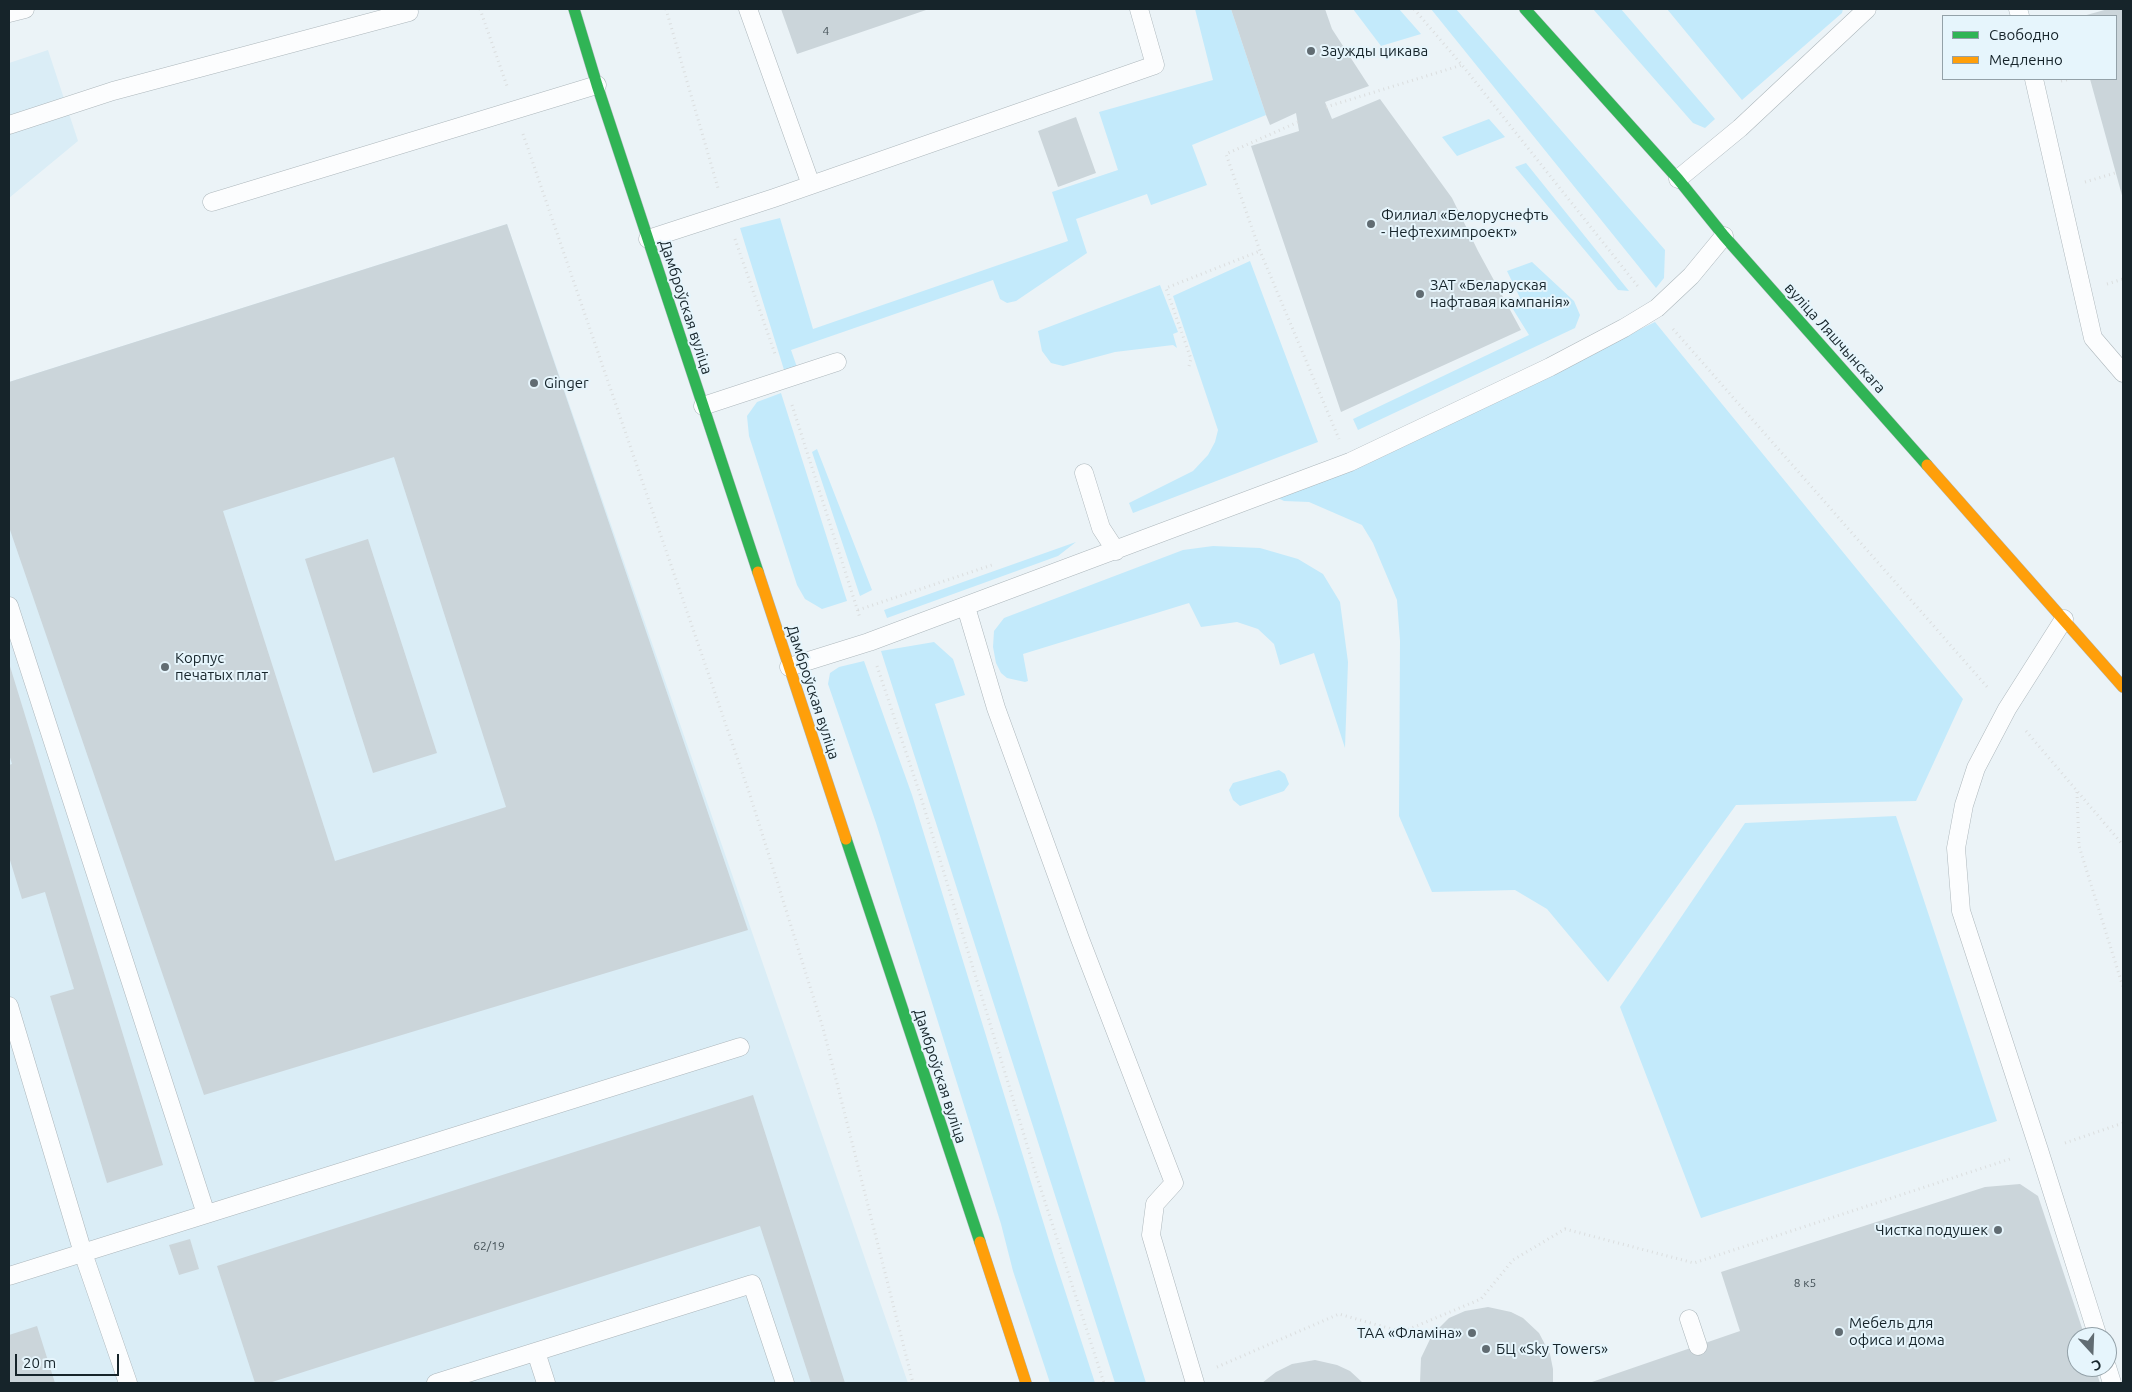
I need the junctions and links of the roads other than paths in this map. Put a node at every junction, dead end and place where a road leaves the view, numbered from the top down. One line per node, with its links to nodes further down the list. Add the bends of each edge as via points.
1 (25, 9): 8 (lane)
2 (408, 9): 11 (lane, via 409,12 113,91)
3 (574, 9): 10 (street, Дамброўская вуліца)
4 (748, 9): 13 (lane)
5 (1139, 9): 13 (lane, via 1155,65)
6 (1525, 9): 12 (street, вуліца Ляшчынскага)
7 (1867, 9): 12 (lane, via 1740,128)
8 (9, 13)
9 (2034, 80): 18 (lane, via 2093,338)
10 (597, 85): 14 (lane); 16 (street, Дамброўская вуліца)
11 (9, 125)
12 (1678, 179): 15 (street, вуліца Ляшчынскага)
13 (810, 185): 16 (lane)
14 (212, 202)
15 (1724, 236): 21 (lane, via 1691,276 1657,308 1550,367 1350,462); 24 (street, вуліца Ляшчынскага)
16 (648, 239): 19 (street, Дамброўская вуліца)
17 (837, 362): 19 (lane)
18 (2123, 373)
19 (703, 406): 25 (street, Дамброўская вуліца)
20 (1084, 473): 21 (lane, via 1101,528)
21 (1116, 551): 23 (lane)
22 (9, 606): 29 (lane)
23 (966, 607): 25 (lane); 36 (lane, via 1003,727 1174,1183 1155,1204 1151,1235)
24 (2064, 620): 26 (street, вуліца Ляшчынскага); 33 (lane, via 2007,708 1976,768 1964,805 1956,848 1961,911)
25 (789, 667): 41 (street, Дамброўская вуліца)
26 (2123, 687)
27 (9, 1006): 30 (lane)
28 (740, 1047): 29 (lane)
29 (206, 1214): 30 (lane)
30 (83, 1253): 31 (lane); 37 (lane)
31 (9, 1276)
32 (1688, 1319): 34 (lane)
33 (2095, 1327)
34 (1698, 1346)
35 (536, 1352): 38 (lane); 39 (lane); 40 (lane, via 752,1284)
36 (1194, 1380)
37 (128, 1383)
38 (436, 1383)
39 (546, 1383)
40 (785, 1383)
41 (1026, 1383)

